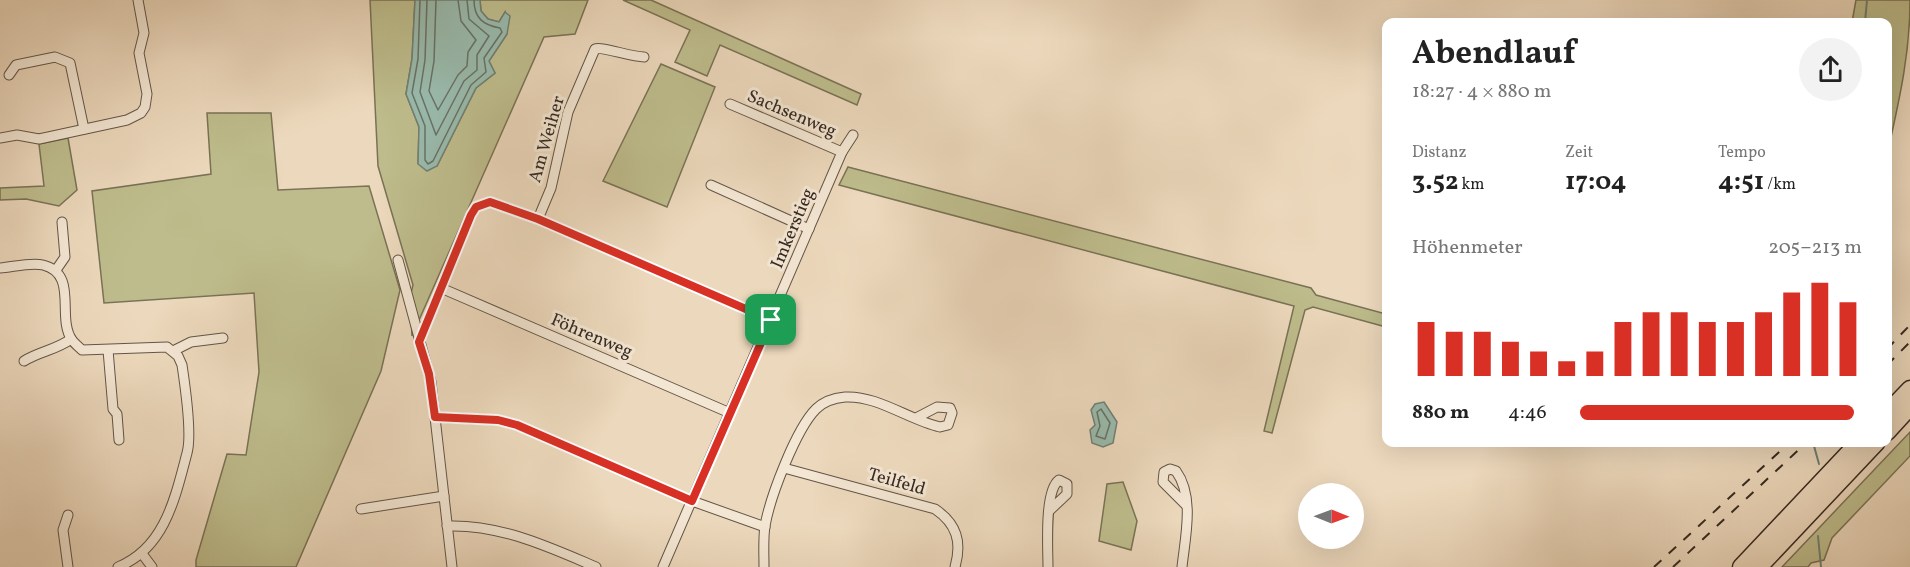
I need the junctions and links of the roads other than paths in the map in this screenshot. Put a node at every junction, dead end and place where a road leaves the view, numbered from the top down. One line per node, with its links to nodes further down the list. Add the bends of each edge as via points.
1 (138, 0): 5 (street, via 144,33 140,52 147,94 145,106 135,118)
2 (644, 57): 10 (street, Am Weiher, via 626,57 603,47 595,49 568,112 553,179)
3 (9, 75): 5 (street, via 16,66 55,57 64,59 73,70)
4 (730, 104): 8 (street, Sachsenweg)
5 (84, 129): 7 (street, via 39,139 17,135)
6 (853, 135): 8 (street, Imkerstieg)
7 (0, 138)
8 (842, 152): 12 (street, Imkerstieg)
9 (711, 185): 12 (street)
10 (538, 219): 16 (street, via 499,203 476,207); 17 (street)
11 (62, 222): 15 (street, via 65,257)
12 (809, 229): 17 (street, Imkerstieg)
13 (398, 260): 20 (street)
14 (0, 268): 15 (street, via 41,265)
15 (56, 270): 19 (street, via 62,280)
16 (441, 288): 20 (street); 27 (street, Föhrenweg)
17 (771, 320): 27 (street, Imkerstieg)
18 (223, 338): 22 (street, via 191,342)
19 (71, 339): 21 (street, via 82,350); 23 (street, via 56,350 43,351)
20 (419, 342): 28 (street, via 429,374)
21 (108, 350): 22 (street, via 156,346); 31 (street, via 112,409 117,414)
22 (173, 351): 43 (street, via 183,365 187,453 168,515)
23 (24, 361)
24 (1910, 389): 26 (highway)
25 (1910, 407): 30 (highway)
26 (1892, 408)
27 (730, 413): 36 (street, Imkerstieg)
28 (435, 417): 35 (street); 36 (street, via 498,420 517,425)
29 (916, 418): 34 (street, via 858,398 831,400 809,417)
30 (1892, 427)
31 (119, 440)
32 (1854, 447): 54 (highway)
33 (1872, 447): 55 (highway)
34 (784, 468): 42 (street); 51 (street, Teilfeld, via 935,509 952,524 958,536)
35 (444, 496): 38 (street); 41 (street)
36 (692, 501): 42 (street); 49 (street, Imkerstieg)
37 (1186, 505): 53 (street)
38 (361, 509)
39 (1049, 511): 52 (street)
40 (68, 515): 44 (street, via 63,530)
41 (447, 526): 47 (street); 48 (street, via 492,530 535,542)
42 (765, 527): 50 (street)
43 (143, 555): 45 (street); 46 (street)
44 (68, 567)
45 (118, 567)
46 (152, 567)
47 (452, 567)
48 (596, 567)
49 (663, 567)
50 (764, 567)
51 (955, 567)
52 (1048, 567)
53 (1182, 567)
54 (1741, 567)
55 (1758, 567)

